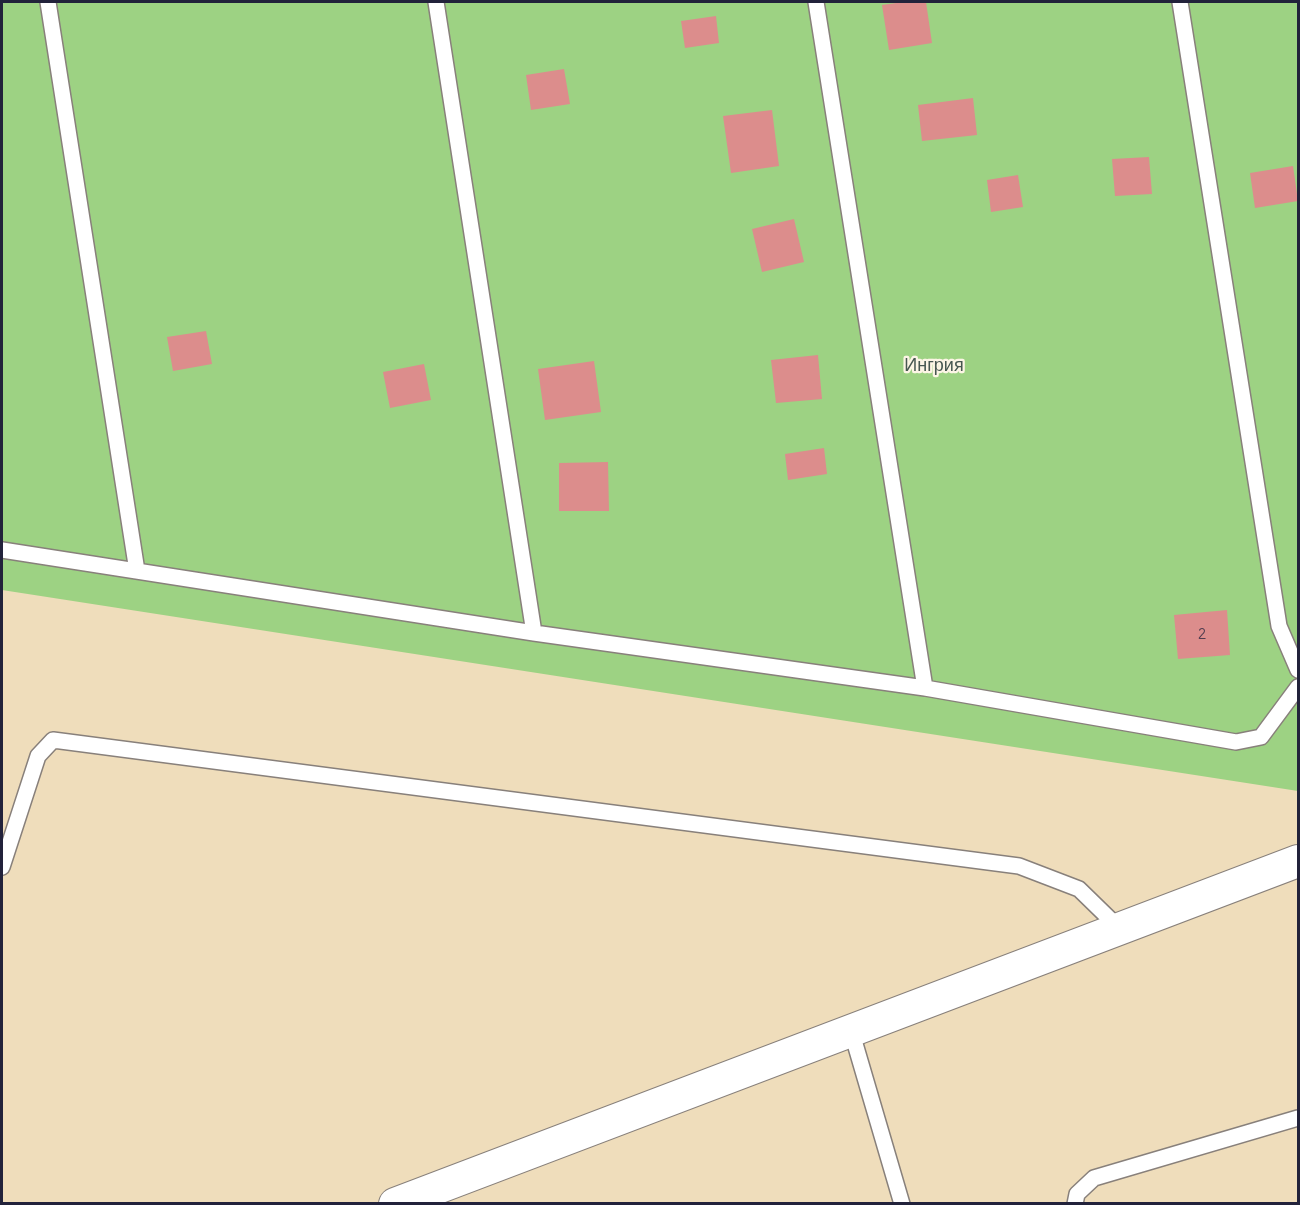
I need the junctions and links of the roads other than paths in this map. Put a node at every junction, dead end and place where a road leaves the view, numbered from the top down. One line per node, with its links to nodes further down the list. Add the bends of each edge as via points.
1 (48, 2): 6 (lane)
2 (436, 2): 7 (lane)
3 (816, 2): 10 (lane)
4 (1180, 2): 8 (lane, via 1279,626)
5 (2, 550): 6 (lane)
6 (137, 571): 7 (lane)
7 (534, 633): 10 (lane)
8 (1299, 670)
9 (1299, 687): 10 (lane, via 1261,737 1236,742)
10 (925, 688)
11 (1299, 861): 13 (street)
12 (2, 867): 13 (lane, via 38,756 53,740 1019,866 1079,889)
13 (1119, 928): 14 (street)
14 (851, 1030): 16 (street); 17 (lane)
15 (1299, 1118): 18 (lane, via 1094,1178 1077,1194)
16 (396, 1203)
17 (902, 1203)
18 (1075, 1203)

